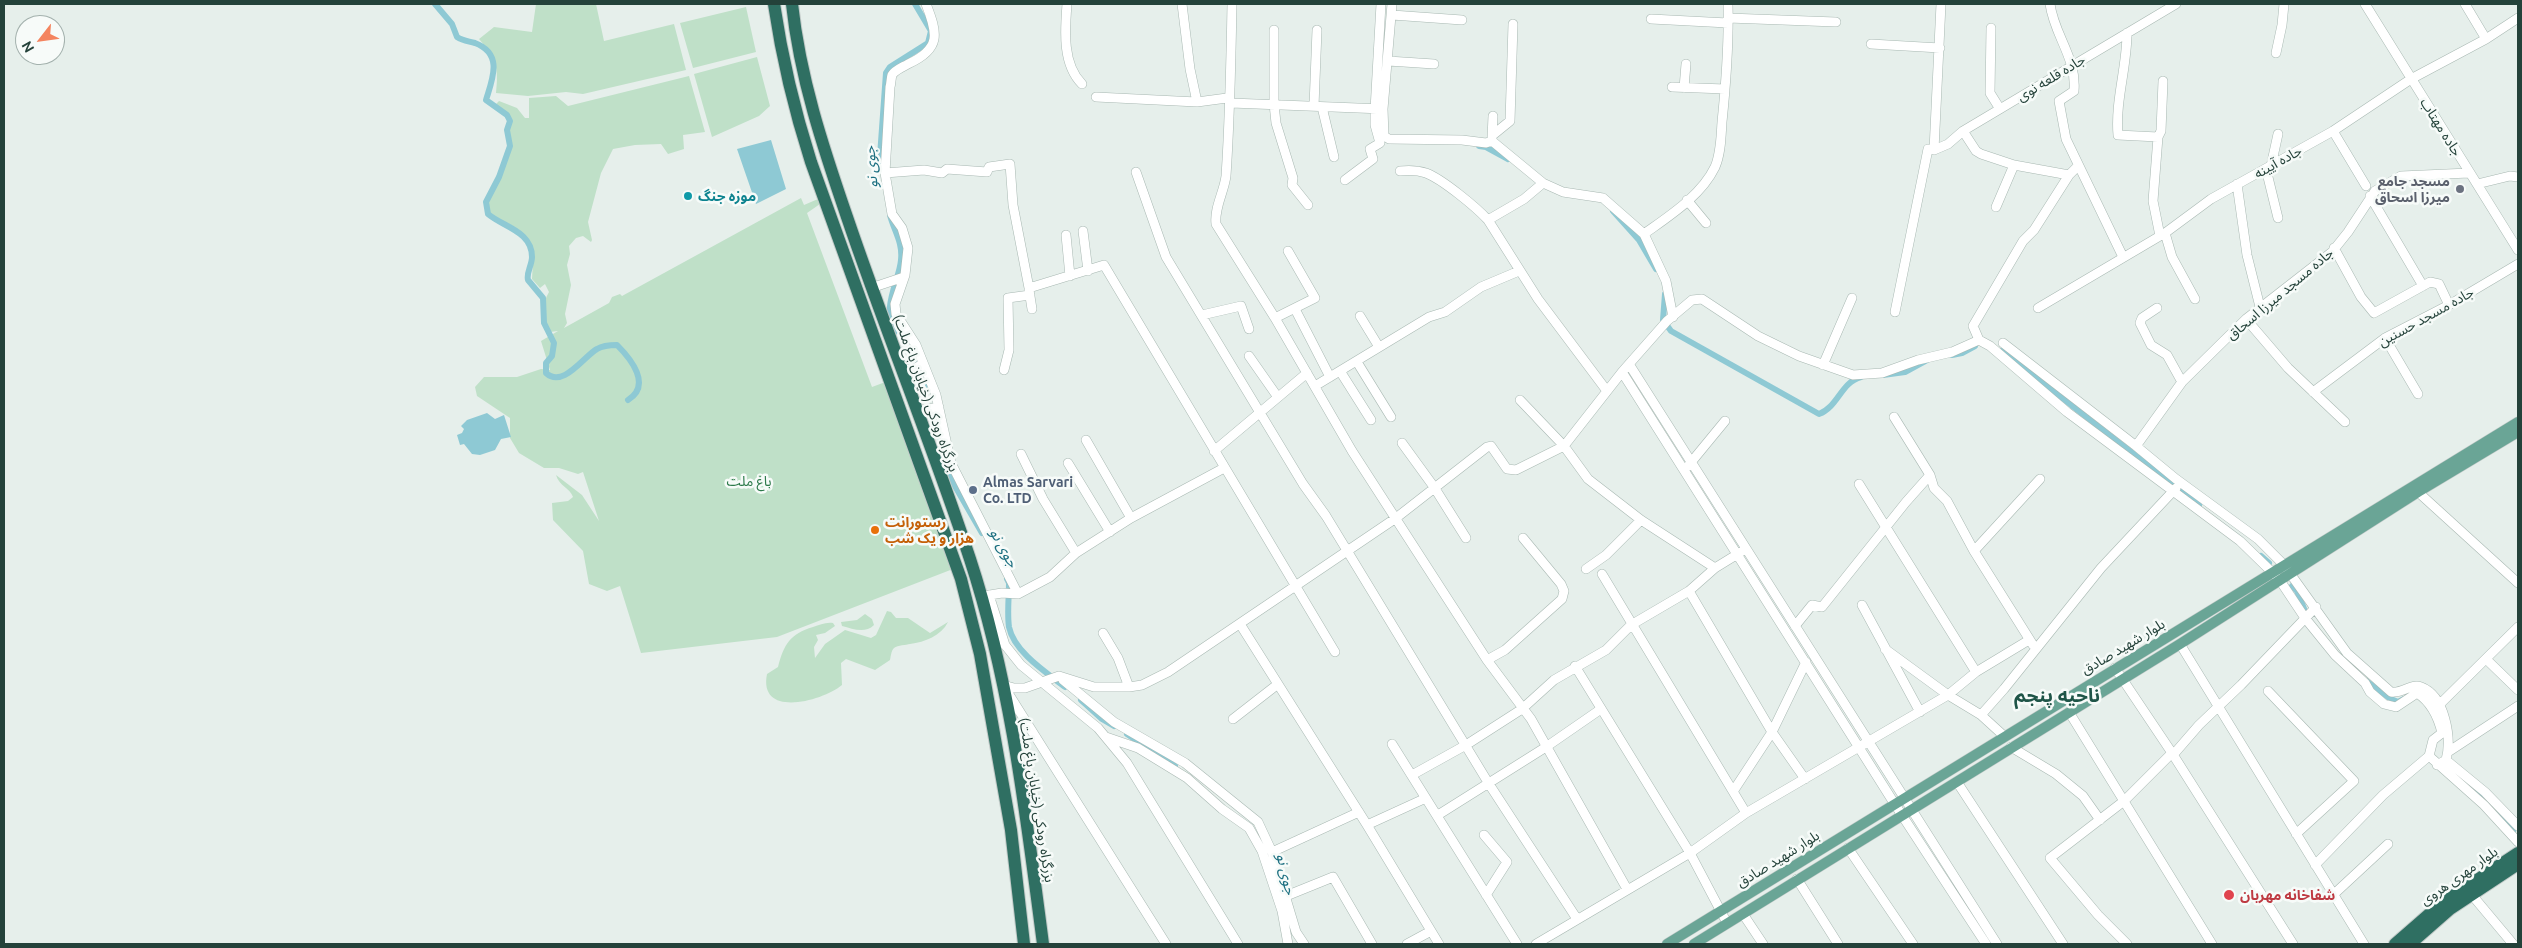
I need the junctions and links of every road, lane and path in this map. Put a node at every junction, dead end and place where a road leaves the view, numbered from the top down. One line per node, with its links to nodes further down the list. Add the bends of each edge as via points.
1 (774, 4): 263 (highway, via 781,51 810,162 961,579 980,654 1011,830)
2 (792, 4): 91 (highway, بزرگراه رودکی (خیابان باغ ملت), via 796,45 814,120)
3 (926, 4): 61 (street, via 935,41 931,50 892,75)
4 (1067, 4): 37 (street, via 1069,62)
5 (1182, 4): 42 (street)
6 (1232, 4): 43 (street)
7 (1381, 4): 46 (street)
8 (1392, 4): 16 (street)
9 (1728, 4): 20 (street)
10 (1941, 4): 29 (street)
11 (2050, 4): 34 (street, via 2052,19)
12 (2176, 4): 26 (street, جاده قلعه نوی)
13 (2284, 4): 30 (street)
14 (2365, 4): 35 (street, جاده مهتاب)
15 (2465, 4): 27 (street)
16 (1392, 15): 19 (street); 31 (street)
17 (2518, 18): 27 (street, جاده آیینه)
18 (1651, 19): 20 (street)
19 (1462, 20)
20 (1728, 21): 21 (street); 40 (street)
21 (1836, 22)
22 (1513, 24): 53 (street, via 1510,121)
23 (1991, 28): 47 (street, via 1990,93)
24 (1274, 30): 44 (street)
25 (1317, 30): 45 (street)
26 (2127, 33): 34 (street, جاده قلعه نوی); 52 (street, via 2118,135)
27 (2486, 39): 35 (street, جاده آیینه)
28 (1871, 44): 29 (street)
29 (1940, 48): 54 (street)
30 (2276, 53)
31 (1388, 61): 32 (street); 46 (street)
32 (1434, 64)
33 (1686, 64): 39 (street)
34 (2073, 65): 47 (street, جاده قلعه نوی); 57 (street, via 2074,91 2059,101 2066,139)
35 (2411, 79): 50 (street, جاده آیینه); 62 (street, جاده مهتاب)
36 (2163, 80): 52 (street)
37 (1082, 84)
38 (1672, 87): 39 (street)
39 (1684, 88): 40 (street)
40 (1725, 89): 71 (street, via 1716,166)
41 (1096, 97): 42 (street)
42 (1197, 102): 43 (street, via 1227,98)
43 (1231, 103): 44 (street); 104 (street, via 1224,190 1215,216 1216,224)
44 (1274, 104): 45 (street); 72 (street, via 1280,138 1293,178 1292,186)
45 (1318, 106): 46 (street); 55 (street)
46 (1379, 109): 53 (street, via 1384,136 1389,139 1486,143); 65 (street, via 1375,125 1380,143 1370,149 1373,158)
47 (2000, 109): 49 (street, جاده قلعه نوی)
48 (1492, 116): 53 (street)
49 (1963, 131): 54 (street, جاده قلعه نوی, via 1948,144); 56 (street, via 1976,150)
50 (2333, 131): 58 (street, جاده آیینه); 69 (street)
51 (2278, 134): 58 (street)
52 (2158, 137): 80 (street, via 2153,201)
53 (1493, 138): 66 (street)
54 (1931, 149): 101 (street)
55 (1334, 157)
56 (2014, 164): 63 (street); 73 (street)
57 (2078, 166): 63 (street); 84 (street)
58 (2269, 167): 67 (street, جاده آیینه); 74 (street)
59 (1400, 171): 75 (street, via 1428,174 1478,209)
60 (1136, 172): 102 (street, via 1166,257)
61 (885, 173): 89 (street, via 892,214 902,228 908,248); 92 (street, via 924,170 942,173 947,169 987,172 989,167 1010,164 1013,206)
62 (2469, 173): 68 (street, جاده مهتاب); 70 (street, جاده مسجد ميرزا اسحاق, via 2401,176)
63 (2069, 175): 109 (street, via 2034,230 2023,241 1973,326)
64 (2518, 176): 68 (street)
65 (1345, 180)
66 (1541, 184): 75 (street, via 1524,199); 78 (street, via 1563,192 1603,198)
67 (2237, 184): 80 (street, جاده آیینه); 96 (street, via 2247,255)
68 (2476, 184): 82 (street, جاده مهتاب)
69 (2366, 186)
70 (2370, 196): 81 (street, جاده مسجد ميرزا اسحاق); 90 (street)
71 (1687, 200): 76 (street); 78 (street)
72 (1308, 205)
73 (1996, 207)
74 (2278, 218)
75 (1488, 220): 87 (street)
76 (1706, 223)
77 (1083, 231): 86 (street)
78 (1644, 234): 106 (street, via 1666,281)
79 (1066, 235): 88 (street)
80 (2162, 235): 84 (street, جاده آیینه); 94 (street)
81 (2334, 248): 90 (street, via 2361,297 2374,313); 96 (street, جاده مسجد ميرزا اسحاق)
82 (2518, 250)
83 (1288, 251): 100 (street, via 1315,298)
84 (2123, 257): 97 (street, جاده آیینه)
85 (2518, 264): 95 (street, جاده مسجد حسنین)
86 (1088, 271): 88 (street); 145 (street, via 1104,265)
87 (1519, 271): 111 (street, via 1481,287 1445,312 1429,317); 124 (street)
88 (1070, 276): 92 (street)
89 (901, 278): 91 (street); 116 (street, via 896,314 916,345)
90 (2423, 286): 95 (street, via 2430,282 2439,284)
91 (871, 288): 116 (highway, بزرگراه رودکی (خیابان باغ ملت))
92 (1029, 292): 99 (street); 117 (street, via 1008,298 1009,350)
93 (1852, 298): 115 (street)
94 (2195, 299)
95 (2449, 305): 108 (street, جاده مسجد حسنین)
96 (2260, 307): 105 (street, جاده مسجد ميرزا اسحاق)
97 (2038, 308)
98 (2158, 308): 122 (street, via 2142,318 2140,323 2151,345 2167,355)
99 (1032, 309)
100 (1295, 309): 104 (street); 121 (street)
101 (1895, 312)
102 (1202, 315): 107 (street, via 1240,306); 132 (street)
103 (1360, 316): 111 (street)
104 (1276, 318): 120 (street)
105 (2246, 319): 122 (street, جاده مسجد ميرزا اسحاق); 125 (street)
106 (1668, 322): 114 (street); 115 (street, via 1692,300 1702,298 1758,336)
107 (1249, 329)
108 (2385, 338): 125 (street, جاده مسجد حسنین); 126 (street)
109 (1979, 340): 115 (street, via 1952,352 1882,373 1854,375); 133 (street)
110 (2003, 343): 129 (street)
111 (1379, 347): 113 (street)
112 (1249, 356): 127 (street)
113 (1357, 362): 118 (street); 134 (street)
114 (1629, 364): 119 (street); 148 (street)
115 (1823, 365)
116 (914, 367): 130 (street); 131 (highway, بزرگراه رودکی (خیابان باغ ملت))
117 (1004, 370)
118 (1340, 371): 121 (street); 136 (street)
119 (1622, 372): 124 (street); 150 (street)
120 (1306, 373): 123 (street); 127 (street)
121 (1330, 377): 123 (street)
122 (2182, 382): 144 (street, جاده مسجد ميرزا اسحاق)
123 (1315, 386): 159 (street)
124 (1607, 391): 143 (street)
125 (2313, 392): 138 (street)
126 (2418, 394)
127 (1277, 396): 132 (street)
128 (1520, 400): 143 (street)
129 (2077, 400): 133 (street); 144 (street)
130 (936, 407): 131 (street); 154 (street)
131 (917, 411): 154 (highway, بزرگراه رودکی (خیابان باغ ملت))
132 (1259, 411): 145 (street); 165 (street)
133 (2067, 412): 156 (street)
134 (1391, 418)
135 (1894, 418): 151 (street)
136 (1371, 420)
137 (1725, 421): 148 (street)
138 (2345, 422)
139 (2518, 422): 171 (main road, بلوار شهید صادق)
140 (2518, 432): 157 (main road, بلوار شهید صادق)
141 (1086, 440): 158 (street)
142 (1402, 443): 155 (street)
143 (1564, 446): 155 (street, via 1516,470 1507,469 1489,446); 160 (street, via 1588,479)
144 (2136, 446): 156 (street)
145 (1214, 451): 149 (street)
146 (1021, 454): 168 (street, via 1043,499)
147 (1068, 463): 162 (street)
148 (1692, 463): 150 (street); 166 (street)
149 (1224, 468): 158 (street); 175 (street)
150 (1684, 469): 166 (street)
151 (1930, 475): 161 (street); 167 (street, via 1934,488 1947,501)
152 (2040, 478): 167 (street)
153 (1858, 484): 161 (street)
154 (954, 487): 177 (street); 178 (highway, بزرگراه رودکی (خیابان باغ ملت))
155 (1434, 487): 159 (street); 163 (street)
156 (2177, 488): 171 (street, via 2258,539); 173 (street); 189 (street, via 2101,568)
157 (2418, 492): 171 (main road, بلوار شهید صادق); 174 (street)
158 (1131, 518): 162 (street)
159 (1396, 518): 165 (street); 191 (street)
160 (1641, 520): 169 (street); 170 (street, via 1606,556)
161 (1885, 528): 183 (street, via 1822,607 1812,604); 196 (street)
162 (1110, 532): 168 (street)
163 (1466, 538)
164 (1523, 538): 191 (street, via 1561,584 1562,599 1505,650)
165 (1347, 551): 175 (street); 220 (street)
166 (1742, 551): 169 (street); 183 (street); 193 (street)
167 (1974, 551): 186 (street)
168 (1076, 553): 177 (street, via 1050,577)
169 (1715, 568): 176 (street)
170 (1586, 569)
171 (2287, 569): 173 (main road, بلوار شهید صادق); 180 (street)
172 (1602, 574): 182 (street)
173 (2276, 576): 180 (street); 187 (main road, بلوار شهید صادق); 195 (main road, بلوار شهید صادق)
174 (2518, 583)
175 (1296, 587): 181 (street); 190 (street)
176 (1689, 591): 182 (street); 215 (street)
177 (1011, 594): 178 (street)
178 (986, 596): 199 (street, via 1005,645); 201 (highway, بزرگراه رودکی (خیابان باغ ملت))
179 (1862, 605): 188 (street)
180 (2310, 614): 206 (street, via 2391,692 2399,694 2414,686 2421,687); 207 (street); 225 (street, via 2335,655 2384,704 2396,707 2417,693 2426,699 2439,719 2442,732 2433,740)
181 (1240, 624): 200 (street); 202 (street, via 1168,672 1142,685)
182 (1632, 625): 194 (street, via 1606,650); 231 (street)
183 (1795, 626): 218 (street)
184 (2518, 627): 192 (street)
185 (1103, 634): 202 (street, via 1118,658)
186 (2029, 640): 189 (street); 196 (street)
187 (2180, 644): 198 (main road, بلوار شهید صادق); 207 (street)
188 (1885, 649): 205 (street); 211 (street)
189 (2036, 649): 213 (street)
190 (1335, 652)
191 (1487, 660): 209 (street)
192 (2487, 660): 203 (street); 206 (street)
193 (1806, 662): 215 (street); 222 (street)
194 (1575, 666): 209 (street); 210 (street)
195 (2115, 668): 198 (street); 216 (main road, بلوار شهید صادق)
196 (1976, 672): 205 (street)
197 (1059, 676): 199 (street); 202 (street, via 1094,687); 247 (street, via 1114,722 1179,759 1210,782 1258,822)
198 (2122, 680): 212 (main road, بلوار شهید صادق); 224 (street)
199 (1043, 683): 201 (street, via 1014,688); 217 (street)
200 (1278, 684): 214 (street); 235 (street)
201 (1003, 685): 264 (highway, بزرگراه رودکی (خیابان باغ ملت), via 1023,787); 265 (street)
202 (1129, 686)
203 (2518, 690)
204 (2268, 691): 243 (street, via 2354,781)
205 (1948, 695): 211 (street); 213 (street)
206 (2439, 705): 226 (street, via 2447,725)
207 (2219, 706): 224 (street); 243 (street)
208 (2518, 706): 226 (street)
209 (1522, 709): 220 (street); 221 (street, via 1531,718)
210 (1600, 709): 221 (street); 249 (street)
211 (1920, 712): 218 (street)
212 (2068, 712): 223 (main road, بلوار شهید صادق); 234 (street)
213 (1981, 715): 216 (street)
214 (1233, 719)
215 (1772, 732): 228 (street); 231 (street)
216 (2004, 736): 233 (main road, بلوار شهید صادق)
217 (1106, 737): 266 (street, via 1127,763); 267 (street, via 1138,748 1187,778 1222,809 1250,828 1262,851 1282,911)
218 (1868, 742): 222 (street); 233 (street)
219 (1392, 744): 227 (street)
220 (1466, 745): 227 (street); 230 (street)
221 (1546, 747): 230 (street); 253 (street, via 1589,817)
222 (1859, 747): 228 (street); 233 (street)
223 (2011, 747): 229 (main road, بلوار شهید صادق); 239 (street, via 2056,774 2083,796)
224 (2173, 754): 234 (street); 284 (street)
225 (2429, 756): 226 (street); 251 (street, via 2383,795)
226 (2444, 759): 241 (street); 244 (street)
227 (1412, 775): 232 (street)
228 (1805, 779): 237 (street)
229 (1957, 782): 236 (main road, بلوار شهید صادق); 281 (street)
230 (1489, 784): 238 (street); 260 (street)
231 (1734, 790): 237 (street)
232 (1426, 798): 238 (street); 240 (street)
233 (1898, 801): 236 (street); 258 (main road, بلوار شهید صادق)
234 (2124, 801): 239 (street); 283 (street)
235 (1359, 812): 240 (street); 247 (street)
236 (1906, 812): 246 (main road, بلوار شهید صادق); 279 (street); 280 (street)
237 (1746, 813): 249 (street)
238 (1438, 815): 254 (street)
239 (2100, 820): 282 (street, via 2050,858)
240 (1367, 825): 262 (street)
241 (2518, 826)
242 (1484, 834): 254 (street, via 1507,862)
243 (2296, 834): 251 (street)
244 (2518, 842)
245 (2388, 844): 255 (street)
246 (1848, 848): 252 (main road, بلوار شهید صادق); 278 (street)
247 (1272, 852): 257 (street)
248 (2518, 852): 286 (highway, بلوار مهری هروی, via 2442,903)
249 (1690, 853): 253 (street); 258 (street)
250 (2518, 864): 256 (highway, بلوار مهری هروی)
251 (2315, 865): 255 (street)
252 (1797, 879): 259 (main road, بلوار شهید صادق); 277 (street)
253 (1627, 889): 260 (street)
254 (1486, 895): 272 (street)
255 (2333, 895): 285 (street)
256 (2472, 895): 287 (highway, بلوار مهری هروی, via 2450,909); 288 (street)
257 (1286, 896): 268 (street, via 1296,932); 269 (street, via 1333,876)
258 (1720, 911): 261 (street); 274 (main road, بلوار شهید صادق)
259 (1743, 914): 261 (main road, بلوار شهید صادق); 276 (street)
260 (1577, 919): 273 (street)
261 (1727, 924): 275 (main road, بلوار شهید صادق)
262 (1431, 931): 270 (street); 271 (street)
263 (1024, 944)
264 (1042, 944)
265 (1166, 944)
266 (1238, 944)
267 (1288, 944)
268 (1304, 944)
269 (1372, 944)
270 (1407, 944)
271 (1439, 944)
272 (1517, 944)
273 (1536, 944)
274 (1667, 944)
275 (1694, 944)
276 (1763, 944)
277 (1838, 944)
278 (1913, 944)
279 (1986, 944)
280 (1997, 944)
281 (2063, 944)
282 (2126, 944)
283 (2212, 944)
284 (2293, 944)
285 (2364, 944)
286 (2395, 944)
287 (2410, 944)
288 (2513, 944)

